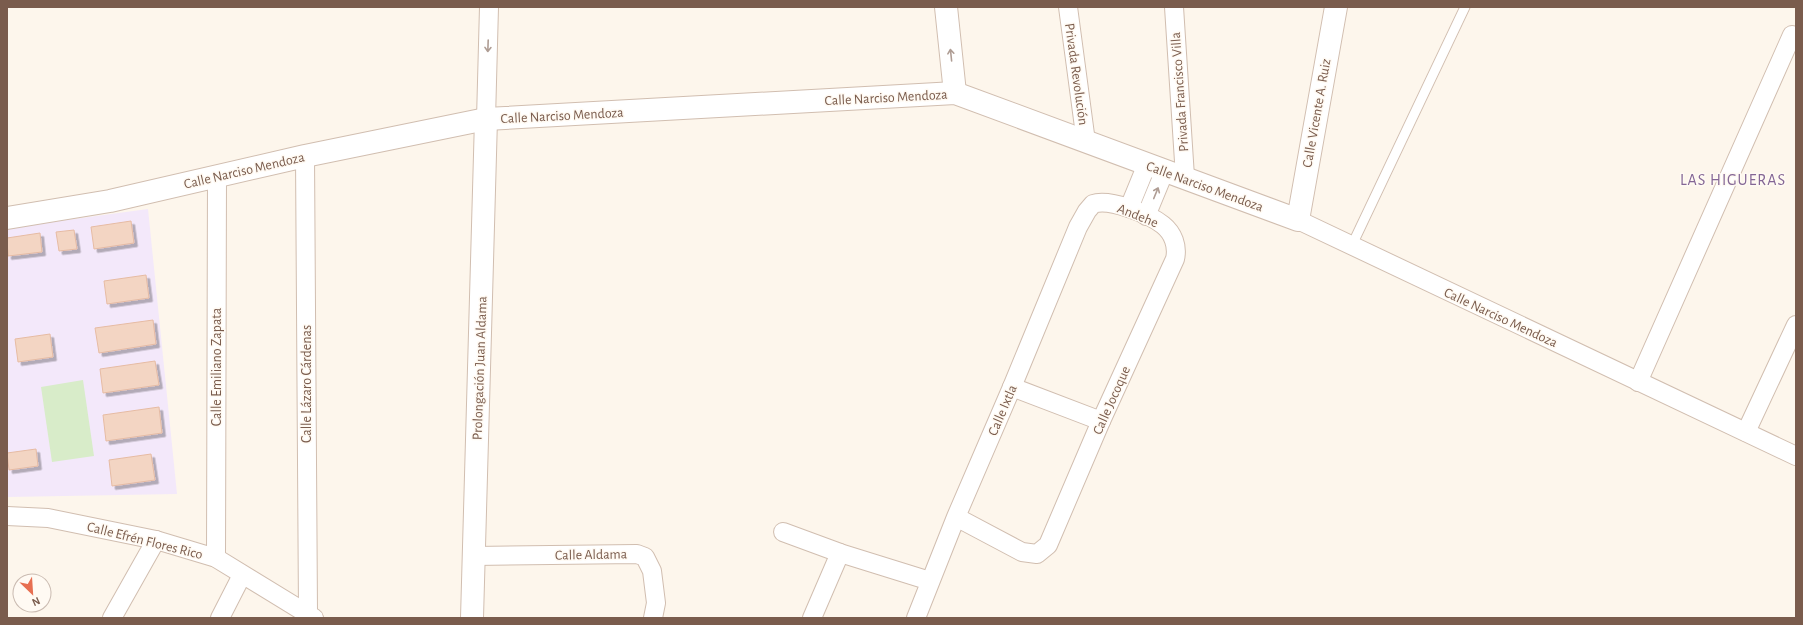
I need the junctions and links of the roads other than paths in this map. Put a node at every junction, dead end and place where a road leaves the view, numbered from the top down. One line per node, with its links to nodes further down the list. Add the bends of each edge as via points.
1 (489, 7): 9 (street, one-way to 9)
2 (946, 7): 8 (street, one-way to 2)
3 (1068, 7): 10 (street, Privada Revolución)
4 (1174, 7): 12 (street, Privada Francisco Villa)
5 (1336, 7): 18 (street, Calle Vicente A. Ruiz)
6 (1465, 7): 20 (lane)
7 (1792, 35): 22 (street)
8 (955, 93): 9 (street, Calle Narciso Mendoza); 10 (street, Calle Narciso Mendoza)
9 (486, 119): 11 (street, Calle Narciso Mendoza); 32 (street, Prolongación Juan Aldama)
10 (1086, 142): 12 (street, Calle Narciso Mendoza)
11 (305, 156): 13 (street, Calle Narciso Mendoza); 36 (street, Calle Lázaro Cárdenas)
12 (1165, 170): 15 (street); 16 (street, one-way to 12); 18 (street, Calle Narciso Mendoza)
13 (217, 177): 17 (street, Calle Narciso Mendoza, via 110,201); 33 (street, Calle Emiliano Zapata)
14 (1092, 204): 15 (street, Andehe, via 1104,203); 23 (street, Calle Ixtla, via 1078,227)
15 (1129, 208): 16 (street, Andehe)
16 (1146, 216): 19 (street, Andehe, via 1163,225)
17 (7, 218)
18 (1298, 220): 20 (street, Calle Narciso Mendoza)
19 (1175, 241): 24 (street, Calle Jocoque, via 1175,259)
20 (1352, 246): 22 (street, Calle Narciso Mendoza)
21 (1796, 325): 25 (street)
22 (1638, 382): 25 (street, Calle Narciso Mendoza)
23 (1012, 386): 24 (street); 28 (street, Calle Ixtla)
24 (1101, 421): 28 (street, Calle Jocoque, via 1048,545 1037,554 1022,552)
25 (1746, 432): 26 (street, Calle Narciso Mendoza)
26 (1796, 456)
27 (7, 516): 30 (street, Calle Efrén Flores Rico, via 48,518)
28 (956, 517): 35 (street, Calle Ixtla)
29 (783, 532): 31 (street)
30 (156, 540): 33 (street, Calle Efrén Flores Rico); 37 (street)
31 (840, 553): 35 (street); 41 (street)
32 (474, 556): 39 (street, Prolongación Juan Aldama); 40 (street, Calle Aldama, via 637,554 645,558 652,571 656,603)
33 (216, 558): 34 (street, Calle Efrén Flores Rico)
34 (242, 575): 36 (street, Calle Efrén Flores Rico); 38 (street)
35 (930, 580): 42 (street, Calle Ixtla)
36 (311, 616)
37 (112, 618)
38 (220, 618)
39 (472, 618)
40 (653, 618)
41 (812, 618)
42 (916, 618)

